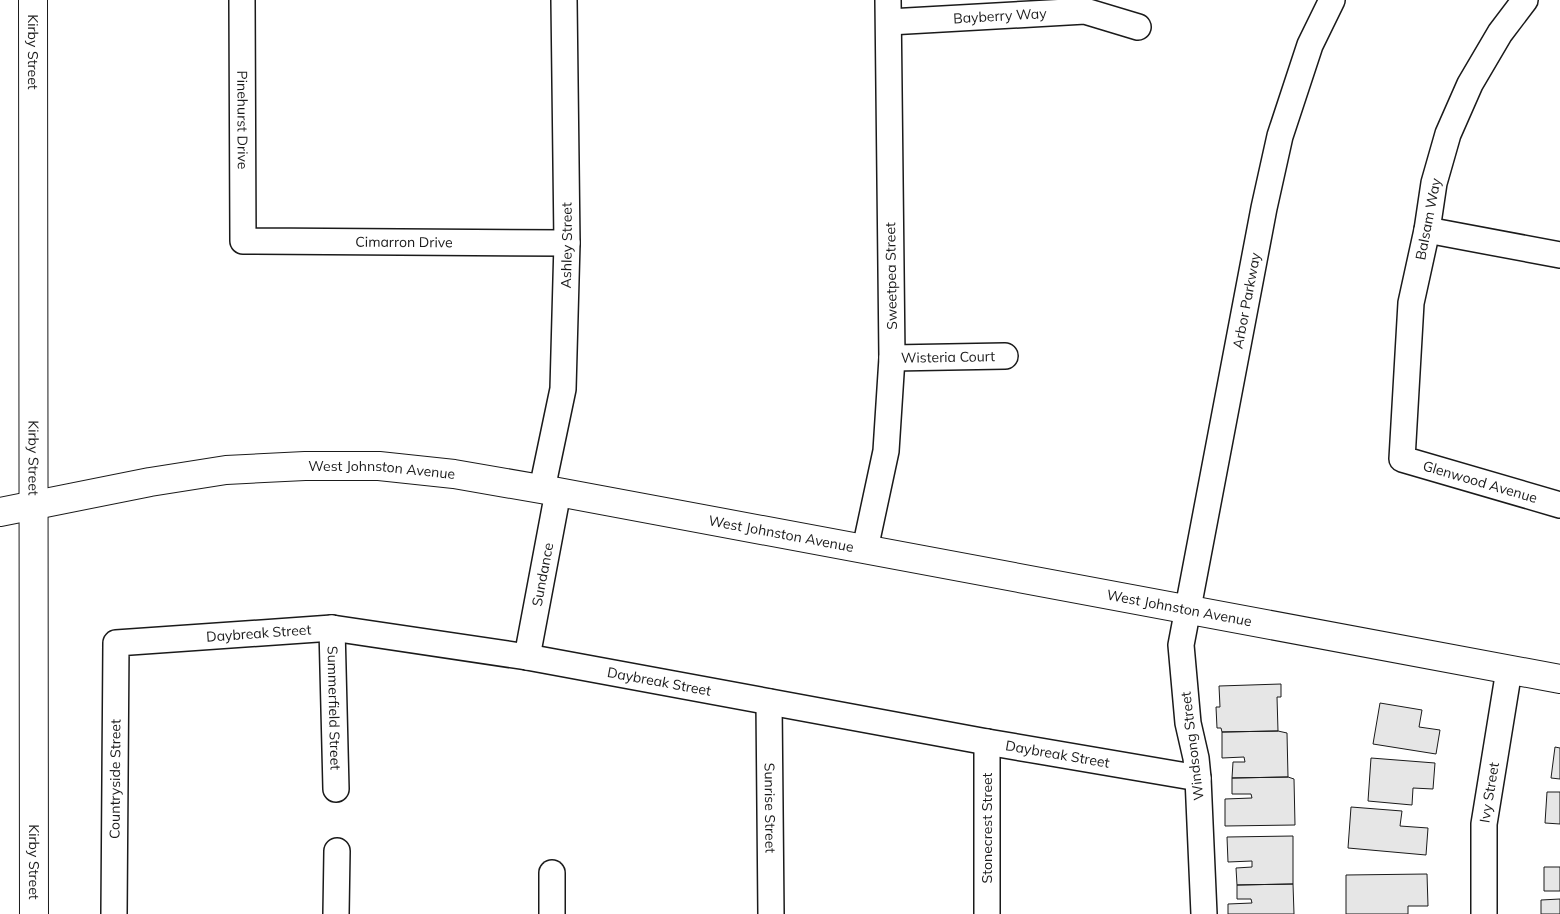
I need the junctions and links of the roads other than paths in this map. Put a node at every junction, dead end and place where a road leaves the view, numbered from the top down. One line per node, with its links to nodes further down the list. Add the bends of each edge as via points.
1 (33, 0): 17 (street, Kirby Street)
2 (242, 0): 9 (street, Pinehurst Drive)
3 (564, 0): 10 (street, Ashley Street)
4 (1332, 0): 20 (street, Arbor Parkway, via 1310,45 1280,136)
5 (1525, 0): 8 (street, Balsam Way, via 1500,33 1470,84 1448,134 1434,183)
6 (889, 11): 7 (street, Bayberry Way, via 1085,11); 13 (street, Sweetpea Street)
7 (1138, 27)
8 (1427, 230): 11 (street); 14 (street, Balsam Way, via 1411,303)
9 (243, 241): 10 (street, Cimarron Drive)
10 (567, 243): 15 (street, Ashley Street, via 563,389)
11 (1560, 255)
12 (1005, 356): 13 (street, Wisteria Court)
13 (892, 358): 19 (street, Sweetpea Street, via 886,451)
14 (1402, 459): 16 (street, Glenwood Avenue)
15 (550, 490): 17 (street, West Johnston Avenue, via 454,474 379,466 304,466 226,470); 19 (street, West Johnston Avenue); 23 (street, Sundance)
16 (1560, 505)
17 (34, 506): 18 (street, West Johnston Avenue); 32 (street, Kirby Street)
18 (0, 512)
19 (865, 549): 20 (street, West Johnston Avenue)
20 (1188, 609): 24 (street, West Johnston Avenue); 28 (street, Windsong Street, via 1181,645 1188,723)
21 (332, 628): 22 (street, Daybreak Street); 23 (street, Daybreak Street); 29 (street, Summerfield Street)
22 (116, 643): 33 (street, Countryside Street)
23 (527, 657): 26 (street, Daybreak Street)
24 (1509, 670): 25 (street, West Johnston Avenue); 39 (street, Ivy Street, via 1484,824)
25 (1560, 679)
26 (770, 702): 27 (street, Daybreak Street); 36 (street, Sunrise Street)
27 (987, 742): 28 (street, Daybreak Street); 37 (street, Stonecrest Street)
28 (1198, 778): 38 (street, Windsong Street)
29 (336, 789)
30 (337, 851): 34 (street)
31 (552, 873): 35 (street)
32 (34, 914)
33 (114, 914)
34 (336, 914)
35 (552, 914)
36 (770, 914)
37 (987, 914)
38 (1204, 914)
39 (1484, 914)

